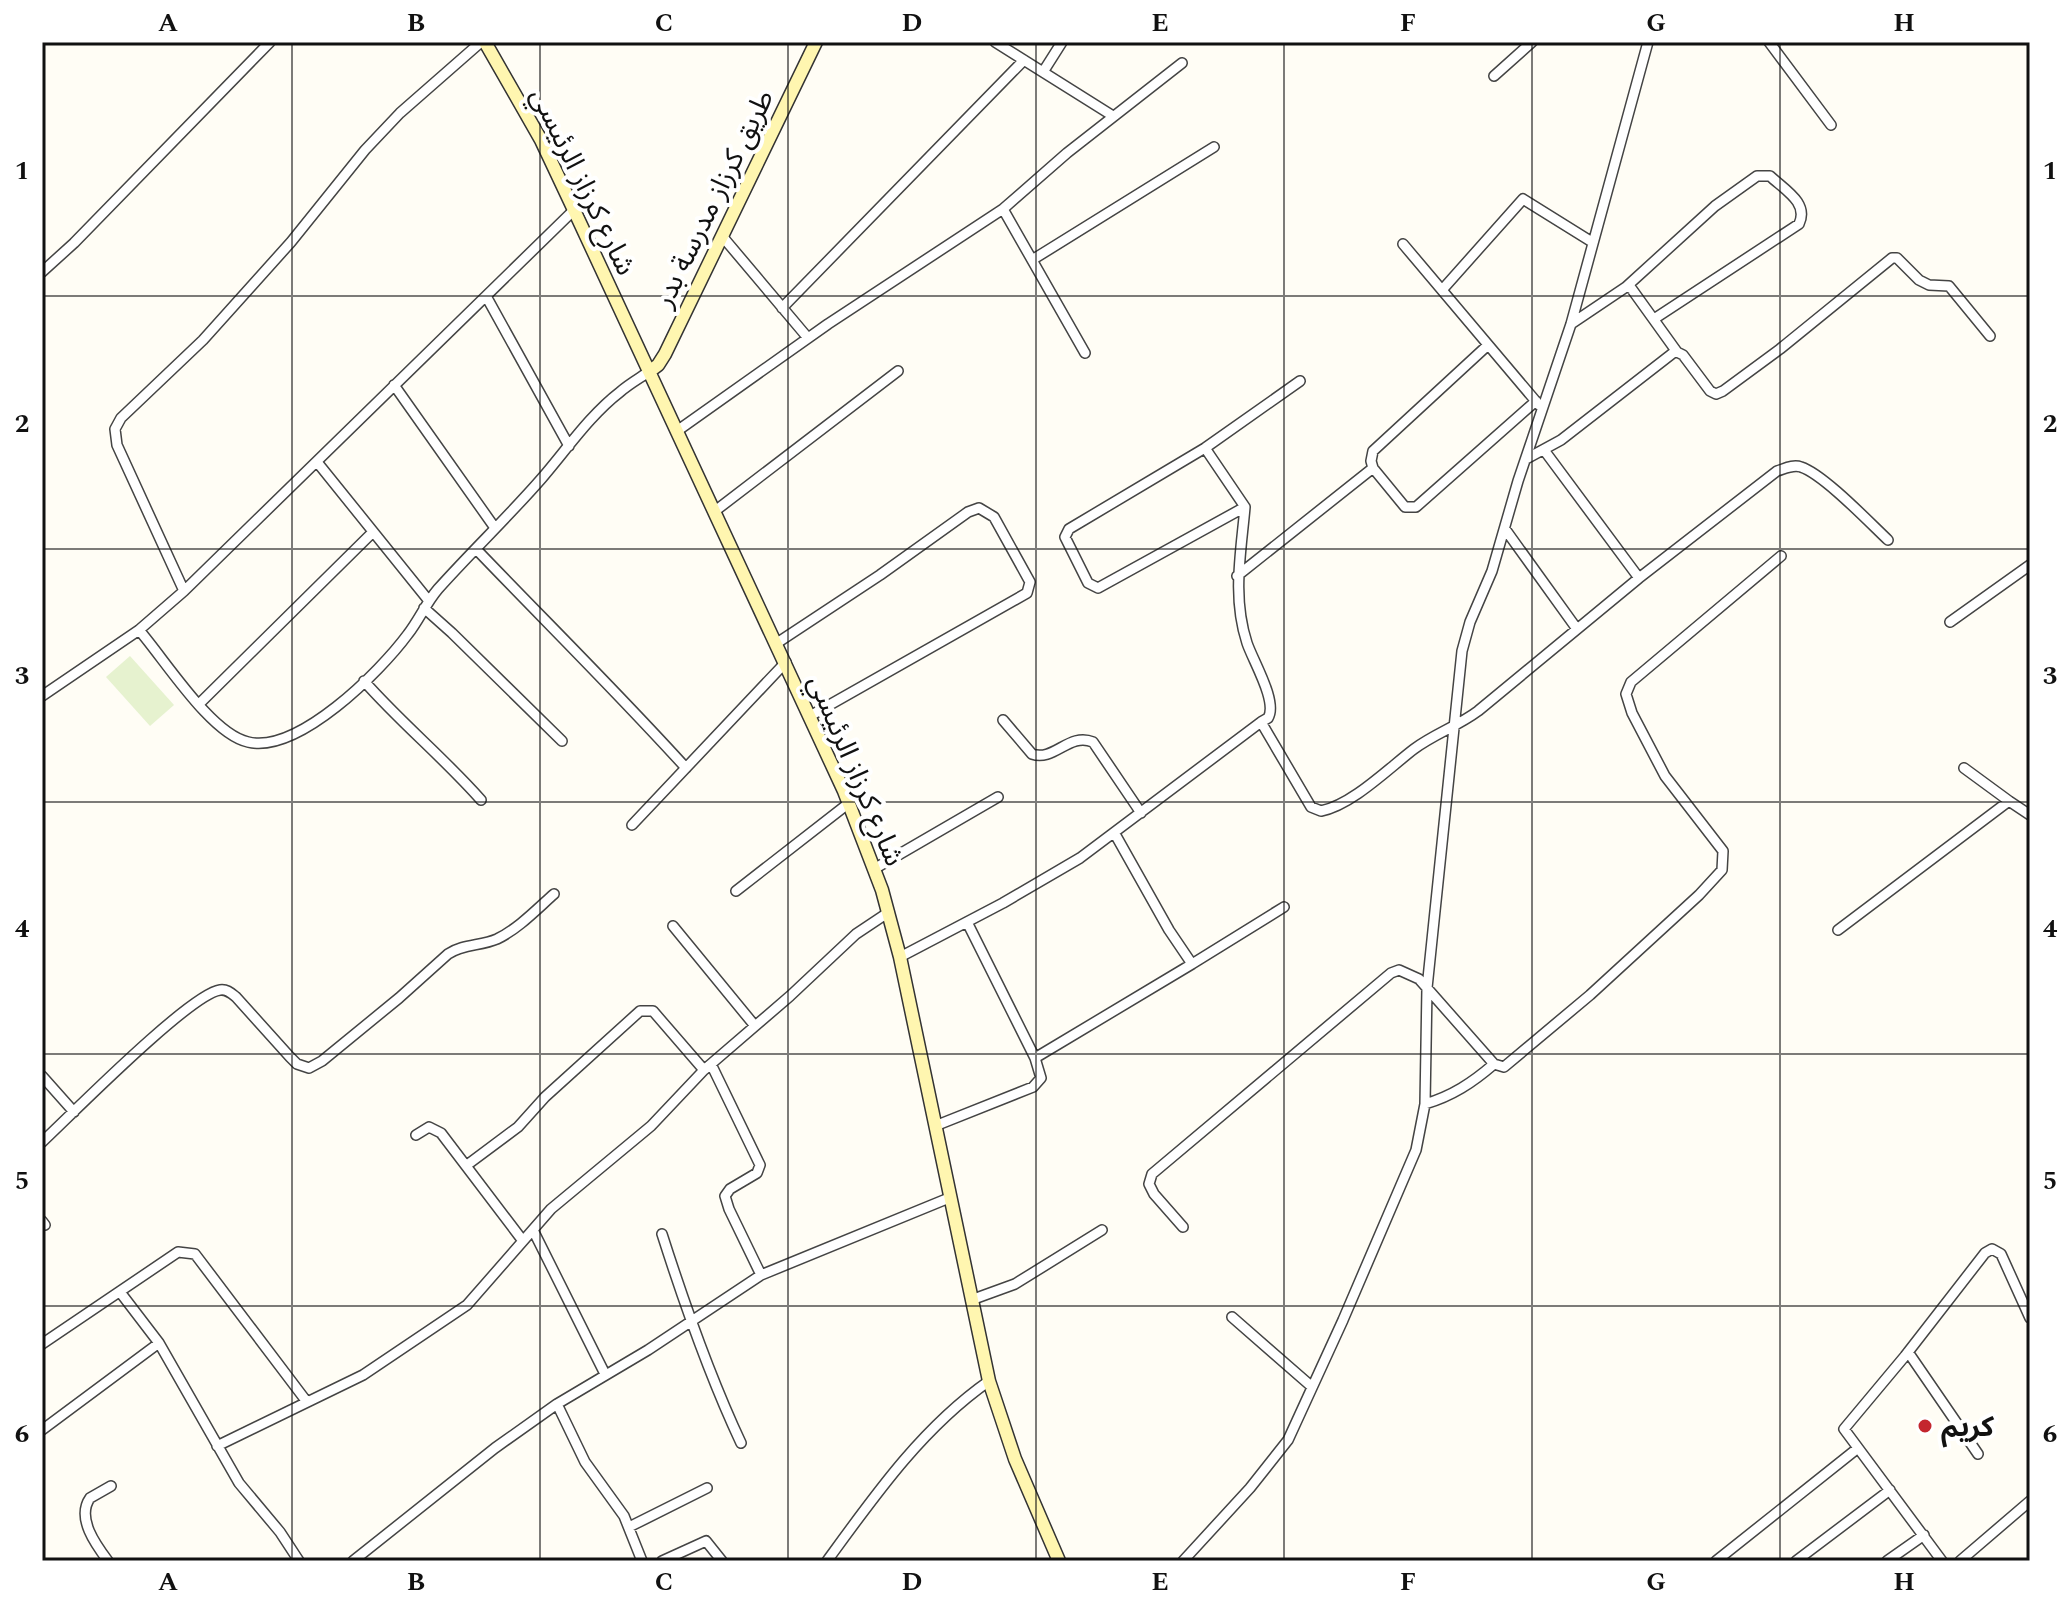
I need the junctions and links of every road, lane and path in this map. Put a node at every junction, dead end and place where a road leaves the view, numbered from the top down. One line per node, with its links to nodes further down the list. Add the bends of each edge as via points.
1 (270, 42): 22 (street)
2 (483, 42): 17 (street, شارع كرزاز الرئيسي, via 541,140); 58 (street, via 400,113 203,340 115,429 117,445)
3 (816, 42): 18 (street, طريق كرزاز مدرسة بدر)
4 (995, 42): 9 (street)
5 (1062, 42): 11 (street)
6 (1532, 42): 12 (street)
7 (1648, 42): 19 (street)
8 (1769, 42): 14 (street)
9 (1024, 60): 11 (street); 26 (street)
10 (1182, 63): 13 (street)
11 (1043, 72): 13 (street)
12 (1494, 76)
13 (1113, 116): 16 (street)
14 (1831, 125)
15 (1214, 147): 21 (street)
16 (1003, 209): 21 (street); 30 (street)
17 (574, 210): 25 (street); 34 (street, شارع كرزاز الرئيسي)
18 (722, 236): 26 (street); 34 (street, طريق كرزاز مدرسة بدر, via 665,354)
19 (1592, 242): 24 (street, via 1523,199); 28 (street)
20 (1403, 244): 24 (street)
21 (1032, 260): 33 (street)
22 (42, 272)
23 (1626, 287): 27 (street); 27 (street, via 1715,206 1757,176 1770,176 1802,207 1799,224); 28 (street)
24 (1442, 290): 31 (street)
25 (486, 296): 37 (street); 41 (street)
26 (782, 308): 30 (street)
27 (1654, 319): 32 (street)
28 (1571, 324): 39 (street)
29 (1990, 336): 32 (street, via 1949,286 1929,285 1892,258 1723,391 1710,391)
30 (808, 338): 40 (street)
31 (1488, 345): 38 (street); 46 (street, via 1373,451)
32 (1677, 352): 43 (street)
33 (1085, 353)
34 (650, 371): 40 (street, شارع كرزاز الرئيسي); 41 (street, via 618,393)
35 (898, 371): 48 (street)
36 (1300, 381): 42 (street)
37 (394, 385): 45 (street); 49 (street)
38 (1536, 401): 39 (street); 46 (street, via 1414,508 1405,507)
39 (1544, 411): 44 (street)
40 (677, 431): 48 (street, شارع كرزاز الرئيسي)
41 (569, 446): 49 (street)
42 (1205, 448): 47 (street); 47 (street, via 1066,532 1088,583 1098,588)
43 (1544, 450): 44 (street); 57 (street)
44 (1526, 459): 50 (street)
45 (317, 462): 51 (street); 58 (street)
46 (1373, 468): 56 (street)
47 (1245, 507): 56 (street)
48 (715, 511): 63 (street, شارع كرزاز الرئيسي)
49 (495, 528): 53 (street)
50 (1505, 529): 61 (street); 71 (street, via 1465,635)
51 (373, 532): 59 (street); 67 (street)
52 (1888, 540): 57 (street, via 1816,475 1792,466 1777,471)
53 (476, 549): 59 (street); 73 (street)
54 (1781, 556): 96 (street, via 1631,682 1626,694 1665,776 1723,851 1722,870 1508,1066)
55 (2030, 565): 60 (street)
56 (1237, 576): 70 (street, via 1246,639 1272,705)
57 (1639, 578): 61 (street)
58 (184, 591): 62 (street)
59 (426, 605): 65 (street, via 408,635); 72 (street)
60 (1950, 622)
61 (1577, 629): 71 (street)
62 (139, 630): 66 (street); 67 (street)
63 (777, 643): 64 (street, شارع كرزاز الرئيسي); 68 (street, via 979,508 994,517 1030,582 1027,593)
64 (786, 662): 68 (street, شارع كرزاز الرئيسي); 73 (street)
65 (364, 681): 67 (street, via 314,722 264,745 226,733); 76 (street)
66 (42, 696)
67 (199, 704)
68 (810, 716): 78 (street, شارع كرزاز الرئيسي)
69 (1003, 720): 79 (street, via 1038,757 1076,740 1093,742)
70 (1261, 722): 71 (street, via 1311,807 1321,811 1335,807 1415,749); 79 (street)
71 (1454, 728): 93 (street)
72 (562, 741)
73 (686, 768): 81 (street)
74 (1964, 768): 77 (street)
75 (998, 797): 83 (street)
76 (481, 800)
77 (2009, 801): 80 (street); 90 (street)
78 (849, 803): 83 (street, شارع كرزاز الرئيسي); 84 (street)
79 (1141, 813): 82 (street)
80 (2030, 815)
81 (632, 825)
82 (1115, 834): 88 (street); 92 (street)
83 (874, 869): 87 (street, شارع كرزاز الرئيسي)
84 (736, 891)
85 (554, 894): 100 (street, via 505,935 456,948 315,1066 297,1064 236,997 228,990 216,991 174,1019)
86 (1284, 907): 92 (street)
87 (889, 912): 91 (street, شارع كرزاز الرئيسي); 94 (street, via 856,934)
88 (967, 922): 91 (street); 95 (street)
89 (673, 926): 94 (street)
90 (1838, 930)
91 (900, 957): 101 (street, شارع كرزاز الرئيسي)
92 (1192, 964): 95 (street)
93 (1427, 988): 96 (street); 99 (street); 106 (street, via 1411,973 1391,973 1157,1168 1149,1184)
94 (755, 1026): 97 (street)
95 (1035, 1058): 101 (street, via 1041,1072 1033,1087)
96 (1494, 1064): 99 (street, via 1470,1085)
97 (708, 1067): 104 (street, via 653,1011 640,1011 518,1127); 107 (street, via 651,1126); 111 (street, via 760,1165 725,1196)
98 (42, 1076): 100 (street)
99 (1425, 1104): 122 (street, via 1416,1150)
100 (74, 1112): 103 (street)
101 (935, 1126): 105 (street, شارع كرزاز الرئيسي)
102 (416, 1135): 104 (street, via 434,1128)
103 (42, 1142)
104 (467, 1165): 110 (street)
105 (949, 1198): 111 (street); 113 (street, شارع كرزاز الرئيسي)
106 (1183, 1227)
107 (533, 1230): 110 (street); 120 (street)
108 (1102, 1230): 113 (street, via 1015,1284)
109 (662, 1234): 116 (street)
110 (523, 1241): 123 (street, via 467,1305 381,1364)
111 (761, 1275): 116 (street)
112 (120, 1292): 117 (street); 118 (street); 123 (street, via 178,1252 195,1254)
113 (971, 1300): 121 (street, شارع كرزاز الرئيسي)
114 (1232, 1317): 122 (street)
115 (2030, 1318): 119 (street, via 2001,1254 1992,1249 1975,1262)
116 (690, 1322): 120 (street); 126 (street)
117 (159, 1343): 125 (street); 127 (street)
118 (42, 1344)
119 (1908, 1352): 128 (street, via 1844,1429); 129 (street)
120 (605, 1374): 124 (street)
121 (989, 1381): 142 (street, via 922,1438); 143 (street, شارع كرزاز الرئيسي, via 1015,1459)
122 (1311, 1386): 144 (street, via 1279,1452)
123 (307, 1402): 127 (street)
124 (557, 1404): 134 (street, via 585,1462); 138 (street)
125 (42, 1430)
126 (741, 1443)
127 (217, 1446): 137 (street)
128 (1858, 1448): 132 (street); 145 (street)
129 (1978, 1454)
130 (111, 1486): 136 (street, via 90,1498 85,1512)
131 (707, 1488): 134 (street)
132 (1890, 1490): 135 (street); 146 (street)
133 (2030, 1501): 149 (street)
134 (629, 1527): 139 (street)
135 (1924, 1535): 147 (street); 148 (street)
136 (108, 1561)
137 (299, 1561)
138 (353, 1561)
139 (642, 1561)
140 (662, 1561): 141 (street, via 706,1541)
141 (722, 1561)
142 (827, 1561)
143 (1059, 1561)
144 (1183, 1561)
145 (1716, 1561)
146 (1796, 1561)
147 (1887, 1561)
148 (1942, 1561)
149 (1960, 1561)

